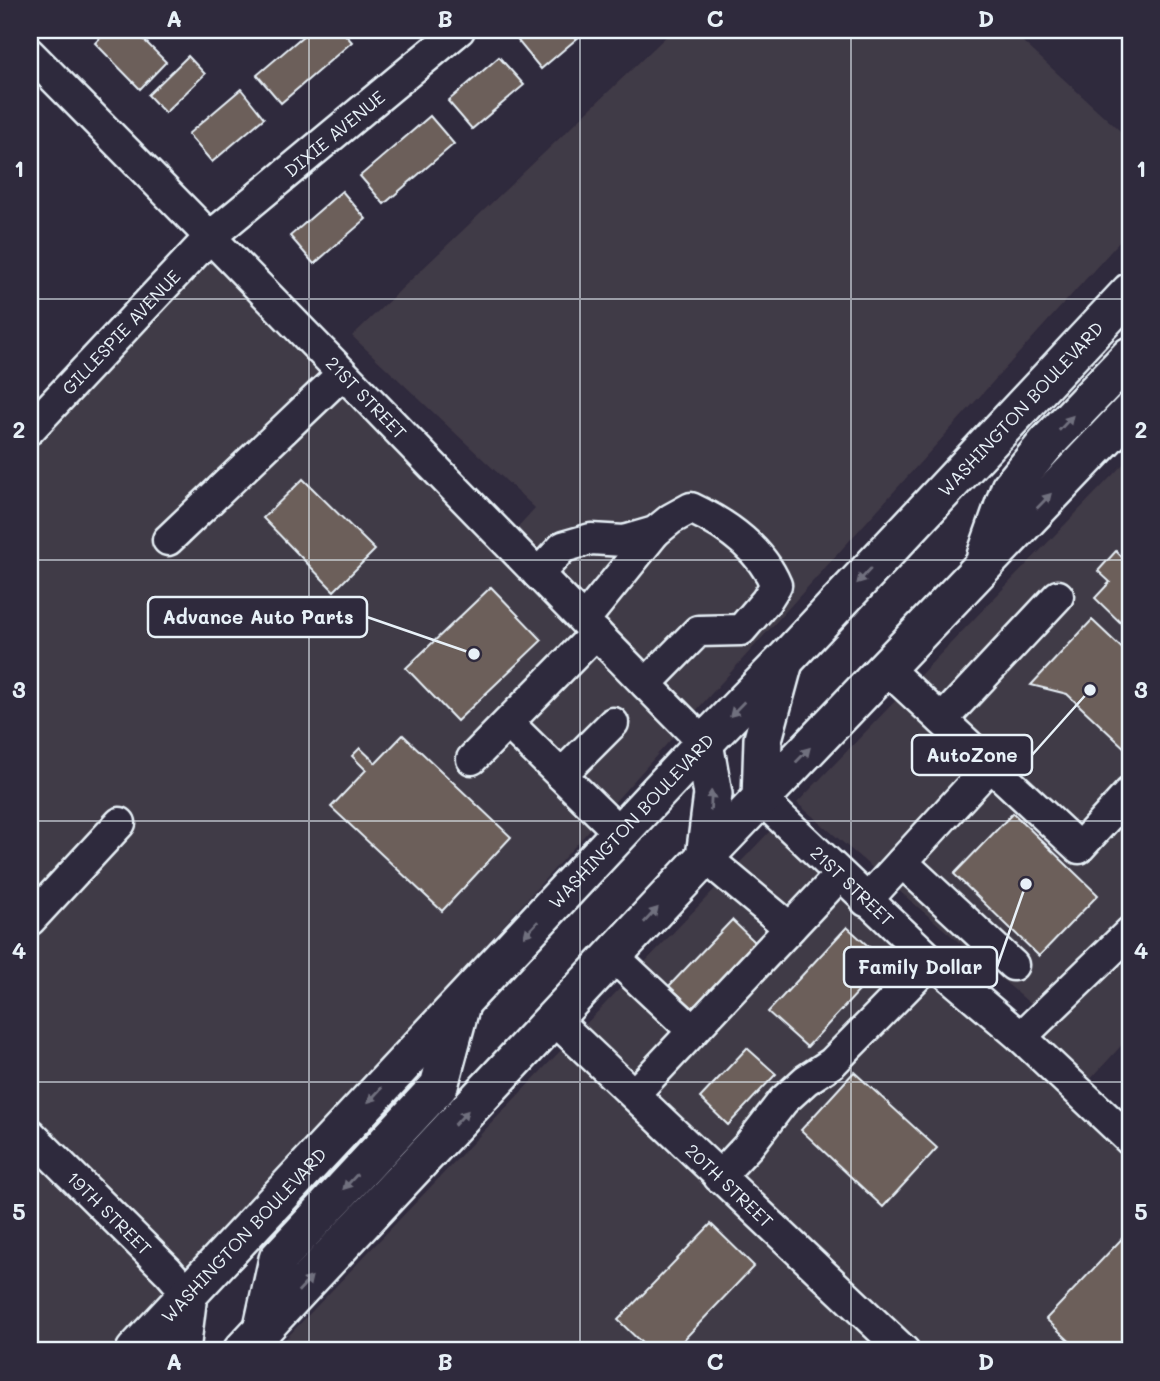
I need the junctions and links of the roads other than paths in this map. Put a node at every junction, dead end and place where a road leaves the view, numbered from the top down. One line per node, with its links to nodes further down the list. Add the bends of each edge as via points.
1 (459, 30): 3 (street, DIXIE AVENUE)
2 (30, 54): 3 (street, 21ST STREET)
3 (211, 236): 6 (street, 21ST STREET); 8 (street, GILLESPIE AVENUE)
4 (1130, 292): 15 (main road, WASHINGTON BOULEVARD, one-way to 15)
5 (1130, 356): 11 (main road, one-way to 5, via 1010,488)
6 (342, 374): 10 (street); 12 (street, 21ST STREET)
7 (1130, 412): 11 (main road, one-way to 7)
8 (30, 429)
9 (655, 532): 12 (street, via 624,541 592,539 564,547); 14 (street); 17 (street, via 691,508 719,521 768,566 776,585 741,630 698,631)
10 (168, 540)
11 (984, 564): 16 (main road)
12 (538, 574): 14 (street, 21ST STREET)
13 (1058, 596): 18 (street)
14 (590, 627): 17 (street, 21ST STREET); 19 (street)
15 (784, 660): 21 (main road, WASHINGTON BOULEVARD, one-way to 21); 26 (main road, via 763,739)
16 (886, 668): 18 (street); 26 (main road, one-way to 16)
17 (646, 684): 21 (street, 21ST STREET)
18 (942, 720): 23 (street)
19 (508, 723): 22 (street); 24 (street)
20 (613, 723): 24 (street)
21 (704, 743): 28 (main road, WASHINGTON BOULEVARD); 29 (main road, one-way to 21, via 713,794)
22 (472, 759)
23 (990, 766): 25 (street, via 1079,848); 30 (street)
24 (561, 775): 28 (street)
25 (1130, 792)
26 (761, 799): 29 (main road); 31 (street, 21ST STREET)
27 (120, 823): 33 (street)
28 (620, 833): 39 (main road, WASHINGTON BOULEVARD, one-way to 39)
29 (705, 857): 34 (street); 36 (main road, one-way to 29)
30 (902, 862): 32 (street); 38 (street)
31 (840, 875): 32 (street, 21ST STREET); 34 (street)
32 (866, 901): 37 (street, 21ST STREET)
33 (30, 920)
34 (790, 928): 41 (street)
35 (1130, 932): 42 (street)
36 (614, 957): 40 (main road); 41 (street)
37 (932, 961): 42 (street, 21ST STREET); 46 (street, via 832,1063 783,1101)
38 (1013, 965)
39 (461, 1004): 47 (main road, WASHINGTON BOULEVARD, one-way to 47); 48 (main road, one-way to 48, via 439,1086 278,1259)
40 (555, 1019): 43 (street, 20TH STREET); 48 (main road, one-way to 40)
41 (694, 1031): 43 (street)
42 (1021, 1037): 45 (street, 21ST STREET)
43 (635, 1094): 46 (street, 20TH STREET)
44 (30, 1134): 47 (street, 19TH STREET)
45 (1130, 1140)
46 (719, 1177): 51 (street, 20TH STREET)
47 (188, 1294): 49 (main road, WASHINGTON BOULEVARD); 50 (main road)
48 (252, 1340)
49 (135, 1351)
50 (181, 1351)
51 (904, 1351)

